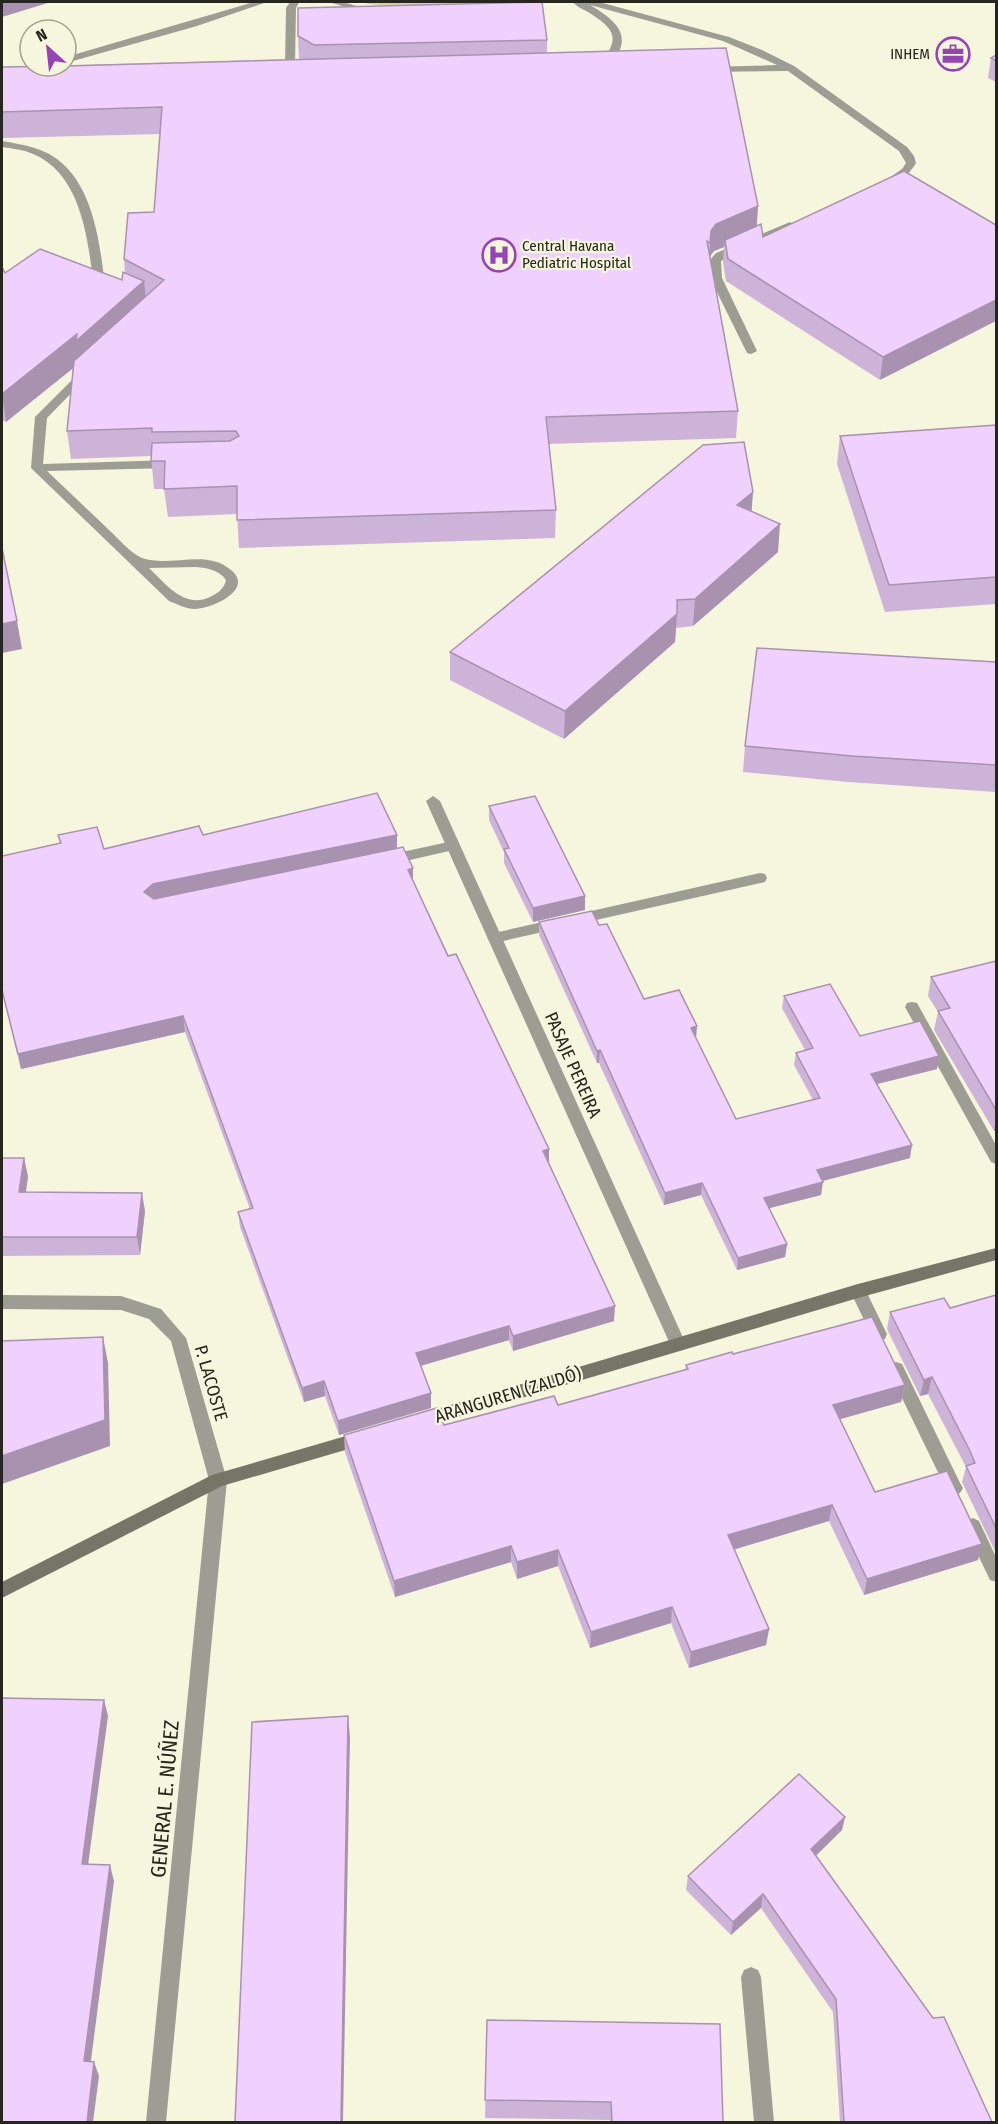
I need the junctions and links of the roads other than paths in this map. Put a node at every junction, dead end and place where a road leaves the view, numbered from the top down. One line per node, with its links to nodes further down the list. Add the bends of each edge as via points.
1 (262, 2): 7 (street)
2 (294, 2): 11 (street, via 290,65 315,79)
3 (334, 2): 6 (street)
4 (577, 2): 10 (street, via 607,21 619,40 612,59 594,73)
5 (590, 2): 8 (street, via 726,39)
6 (379, 13)
7 (78, 57)
8 (790, 68): 9 (street); 13 (street, via 893,140 909,156 911,163 906,171)
9 (698, 70)
10 (617, 72)
11 (292, 79)
12 (2, 144): 15 (street, via 31,149 53,159 85,206 95,240 99,280)
13 (877, 187)
14 (804, 219): 16 (street, via 715,260 716,279)
15 (119, 289)
16 (752, 351)
17 (94, 364): 19 (street, via 41,417)
18 (187, 464): 19 (street)
19 (37, 468): 20 (street)
20 (132, 558): 20 (street, via 152,565 209,564 222,568 230,576 229,592 212,603 193,606 173,598)
21 (433, 801): 22 (street, PASAJE PEREIRA)
22 (453, 846): 23 (street); 25 (street, PASAJE PEREIRA)
23 (373, 863)
24 (760, 878): 25 (street)
25 (494, 938): 31 (street, PASAJE PEREIRA)
26 (912, 1007): 27 (street)
27 (996, 1158)
28 (996, 1254): 29 (main road, ARANGUREN (ZALDÓ))
29 (858, 1291): 31 (main road, ARANGUREN (ZALDÓ)); 35 (street)
30 (2, 1302): 34 (street, P. LACOSTE, via 121,1303 155,1314 178,1338)
31 (678, 1344): 32 (main road, ARANGUREN (ZALDÓ))
32 (402, 1426)
33 (379, 1433): 34 (main road)
34 (218, 1480): 36 (main road); 38 (street, GENERAL E. NÚÑEZ)
35 (996, 1574)
36 (2, 1590)
37 (751, 1977): 39 (street)
38 (156, 2122)
39 (764, 2122)

